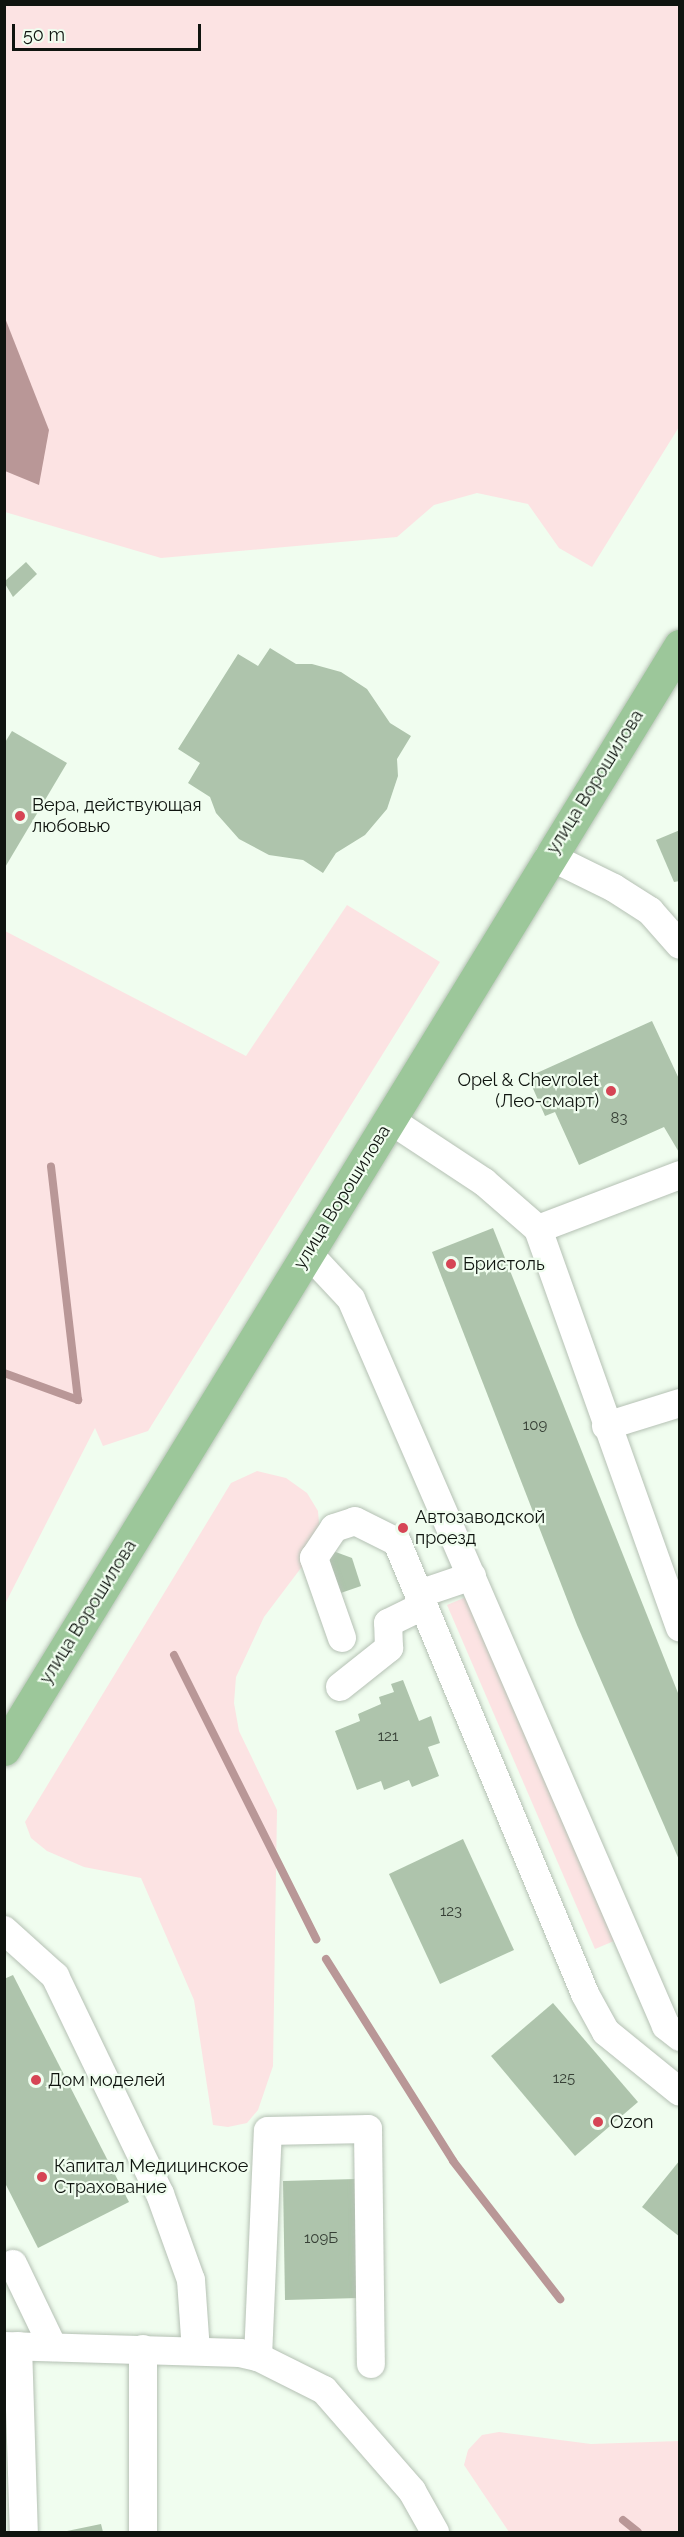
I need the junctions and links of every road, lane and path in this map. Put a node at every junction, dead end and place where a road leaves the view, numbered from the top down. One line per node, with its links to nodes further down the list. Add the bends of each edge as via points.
1 (680, 646): 2 (main road, улица Ворошилова)
2 (549, 856): 3 (street, via 650,911); 4 (main road, улица Ворошилова)
3 (680, 945)
4 (390, 1120): 6 (street, via 484,1182); 7 (main road, улица Ворошилова)
5 (680, 1175): 6 (street)
6 (538, 1229): 9 (street)
7 (308, 1253): 10 (street, via 351,1299); 15 (main road, улица Ворошилова)
8 (680, 1403): 9 (street)
9 (606, 1426): 12 (street)
10 (472, 1576): 11 (street); 17 (street)
11 (421, 1600): 13 (street, via 396,1542 355,1521 334,1528 315,1558); 14 (street, via 388,1623 389,1648); 18 (street, via 590,2003 606,2032)
12 (678, 1620)
13 (342, 1638)
14 (340, 1687)
15 (4, 1749)
16 (4, 1930): 23 (street, via 55,1976 165,2204 191,2280)
17 (675, 2023)
18 (680, 2092)
19 (13, 2264): 21 (street)
20 (11, 2346): 21 (street); 26 (street)
21 (53, 2347): 22 (street)
22 (143, 2349): 23 (street); 27 (street)
23 (196, 2351): 24 (street)
24 (258, 2357): 25 (street, via 268,2131 368,2129); 28 (street, via 324,2390 412,2491)
25 (371, 2364)
26 (24, 2532)
27 (142, 2532)
28 (435, 2532)

